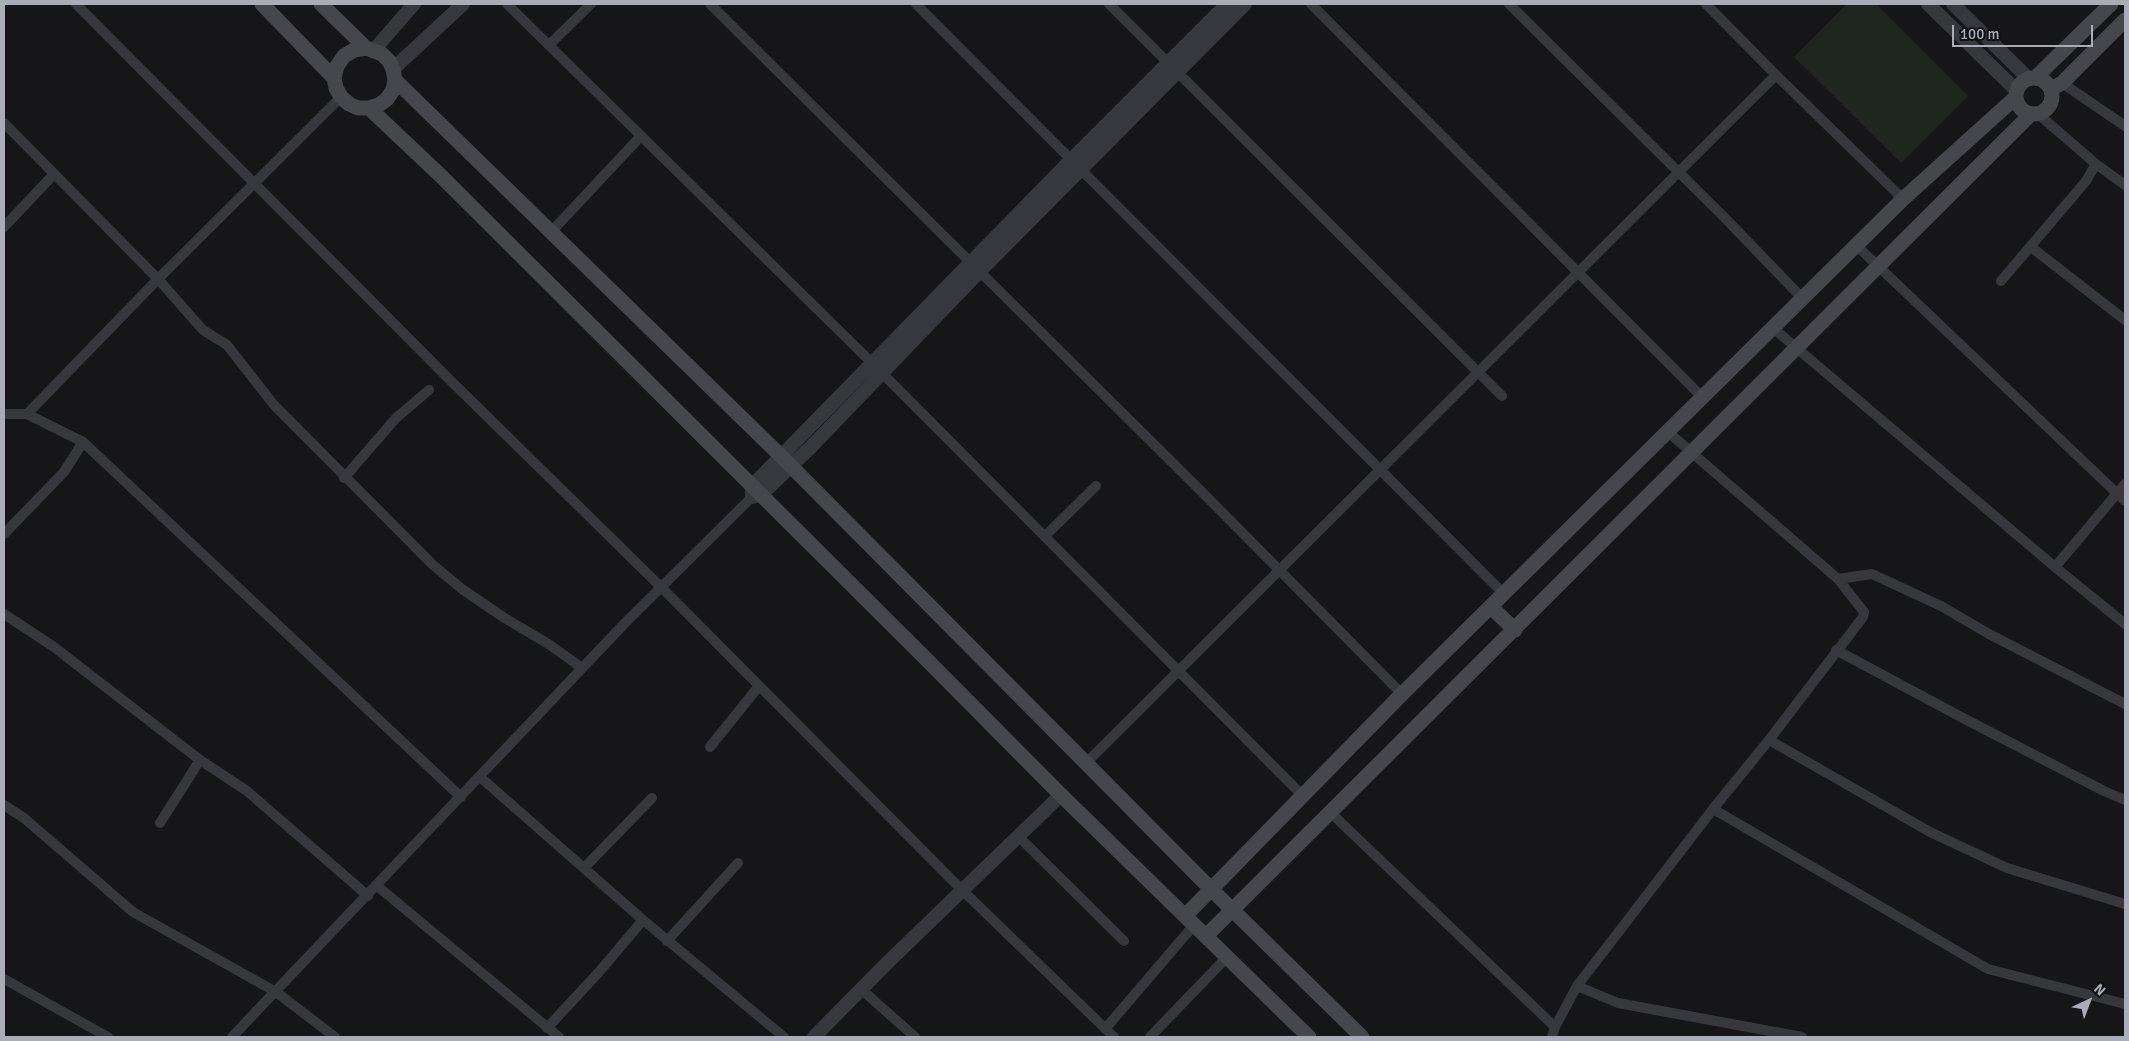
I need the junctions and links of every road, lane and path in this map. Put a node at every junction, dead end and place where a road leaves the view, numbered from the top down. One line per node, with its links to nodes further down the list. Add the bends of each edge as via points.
1 (76, 4): 39 (street)
2 (262, 4): 25 (main road)
3 (321, 4): 21 (main road)
4 (414, 4): 21 (street)
5 (463, 4): 23 (street)
6 (507, 4): 20 (street)
7 (591, 4): 20 (street)
8 (710, 4): 46 (street)
9 (916, 4): 36 (street)
10 (1109, 4): 22 (street)
11 (1228, 4): 22 (street)
12 (1245, 4): 22 (street)
13 (1311, 4): 48 (street)
14 (1509, 4): 37 (street)
15 (1706, 4): 24 (street)
16 (1928, 4): 28 (street)
17 (1953, 4): 26 (street)
18 (2111, 4): 26 (main road)
19 (2125, 20): 27 (main road)
20 (549, 45): 34 (street)
21 (370, 49): 23 (main road, via 389,61); 25 (main road, via 354,50 344,56)
22 (1173, 68): 36 (street); 56 (street)
23 (394, 74): 30 (main road, via 393,90 387,99); 43 (main road)
24 (1776, 75): 37 (street); 41 (street)
25 (334, 78): 29 (main road)
26 (2032, 78): 27 (main road); 28 (main road, via 2019,86)
27 (2056, 86): 31 (main road, via 2047,109); 33 (street)
28 (2016, 94): 31 (main road, via 2020,108); 41 (main road)
29 (341, 98): 30 (main road, via 358,108); 39 (street)
30 (369, 108): 70 (main road, via 441,176)
31 (2034, 114): 35 (street); 47 (main road)
32 (4, 123): 38 (street)
33 (2125, 126)
34 (641, 136): 43 (street); 55 (street)
35 (2096, 164): 40 (street); 45 (street, via 2086,181)
36 (1076, 165): 46 (street); 66 (street)
37 (1680, 173): 48 (street); 51 (street)
38 (54, 174): 42 (street); 49 (street)
39 (254, 183): 49 (street); 77 (street)
40 (2125, 185)
41 (1903, 199): 44 (main road)
42 (4, 227)
43 (551, 232): 65 (main road)
44 (1857, 246): 47 (street); 51 (main road)
45 (2031, 247): 50 (street); 52 (street)
46 (976, 266): 55 (street); 75 (street)
47 (1879, 267): 54 (main road); 71 (street)
48 (1578, 272): 56 (street); 59 (street)
49 (158, 279): 61 (street); 67 (street, via 204,330 227,345 274,405)
50 (2001, 281)
51 (1803, 299): 53 (main road)
52 (2125, 320)
53 (1773, 328): 54 (street); 59 (main road)
54 (1796, 350): 64 (main road); 74 (street)
55 (877, 368): 65 (street); 73 (street)
56 (1478, 372): 58 (street); 66 (street)
57 (429, 390): 67 (street, via 396,418)
58 (1502, 396)
59 (1703, 398): 62 (main road)
60 (4, 414): 61 (street)
61 (27, 414): 63 (street)
62 (1668, 432): 64 (street); 78 (main road)
63 (84, 442): 72 (street, via 64,472); 96 (street)
64 (1691, 454): 76 (street); 82 (main road)
65 (786, 462): 70 (street); 92 (main road)
66 (1380, 470): 75 (street); 78 (street)
67 (344, 478): 84 (street, via 462,589)
68 (2125, 484): 71 (street)
69 (1096, 486): 73 (street)
70 (755, 493): 77 (street); 94 (main road, via 926,658)
71 (2121, 497): 74 (street)
72 (4, 534)
73 (1045, 536): 85 (street)
74 (2055, 567): 81 (street)
75 (1279, 570): 85 (street); 87 (street)
76 (1838, 578): 83 (street, via 1864,612); 88 (street, via 1872,574 1941,606)
77 (661, 588): 84 (street); 86 (street)
78 (1504, 594): 79 (main road)
79 (1491, 607): 82 (main road); 87 (main road)
80 (4, 614): 91 (street, via 54,647)
81 (2125, 624)
82 (1515, 630): 101 (main road)
83 (1836, 650): 89 (street); 98 (street)
84 (582, 668): 93 (street)
85 (1178, 671): 92 (street); 95 (street)
86 (760, 686): 90 (street); 108 (street)
87 (1402, 694): 95 (main road)
88 (2125, 704)
89 (1769, 740): 100 (street); 110 (street, via 1930,832 2007,868)
90 (710, 747)
91 (200, 760): 102 (street); 109 (street, via 247,791)
92 (1087, 762): 107 (main road)
93 (480, 777): 96 (street); 105 (street)
94 (1060, 795): 103 (street); 113 (main road)
95 (1302, 795): 107 (main road)
96 (461, 797): 106 (street)
97 (652, 798): 105 (street)
98 (2125, 800)
99 (4, 805): 121 (street, via 24,818 133,912)
100 (1713, 809): 119 (street); 122 (street, via 1988,969)
101 (1331, 813): 111 (main road); 125 (street)
102 (160, 823)
103 (1018, 836): 108 (street); 116 (street)
104 (738, 863): 115 (street)
105 (584, 868): 112 (street)
106 (376, 886): 109 (street); 123 (street)
107 (1211, 889): 111 (main road); 113 (main road)
108 (962, 890): 120 (street); 124 (street)
109 (368, 896): 121 (street)
110 (2125, 904)
111 (1232, 909): 114 (main road); 136 (main road)
112 (643, 920): 115 (street); 123 (street)
113 (1189, 921): 114 (main road); 124 (street)
114 (1206, 936): 117 (main road)
115 (668, 940): 130 (street)
116 (1124, 941)
117 (1227, 957): 134 (street); 135 (main road)
118 (4, 979): 126 (street)
119 (1577, 986): 125 (street); 137 (street, via 1618,1003)
120 (861, 989): 131 (street); 132 (street)
121 (276, 992): 127 (street); 128 (street)
122 (2125, 1004)
123 (547, 1028): 129 (street)
124 (1105, 1029): 133 (street)
125 (1554, 1032)
126 (108, 1037)
127 (232, 1037)
128 (335, 1037)
129 (559, 1037)
130 (784, 1037)
131 (814, 1037)
132 (915, 1037)
133 (1114, 1037)
134 (1150, 1037)
135 (1309, 1037)
136 (1362, 1037)
137 (1802, 1037)

